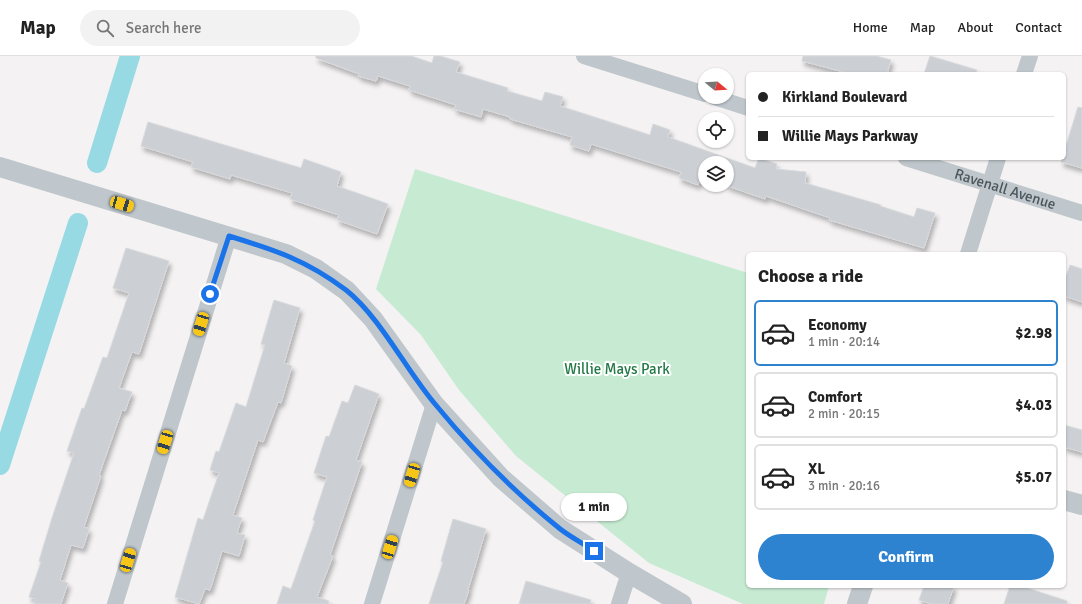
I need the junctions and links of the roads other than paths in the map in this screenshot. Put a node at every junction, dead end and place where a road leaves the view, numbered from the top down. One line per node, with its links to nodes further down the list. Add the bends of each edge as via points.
1 (584, 56): 4 (street)
2 (1030, 56): 3 (street)
3 (1025, 72)
4 (698, 92)
5 (734, 103): 6 (street)
6 (746, 107)
7 (912, 160): 10 (street, Ravenall Avenue)
8 (997, 160): 10 (street)
9 (0, 167): 12 (street)
10 (990, 184): 11 (street, Ravenall Avenue); 13 (street)
11 (1082, 213)
12 (229, 236): 14 (street, via 286,254 316,269 347,291 373,319); 19 (street)
13 (969, 252)
14 (434, 404): 17 (street, via 501,478 560,529); 20 (street)
15 (1066, 501): 16 (street)
16 (1082, 505)
17 (629, 573): 21 (street); 22 (street)
18 (862, 588): 23 (street)
19 (115, 604)
20 (372, 604)
21 (619, 604)
22 (682, 604)
23 (857, 604)

